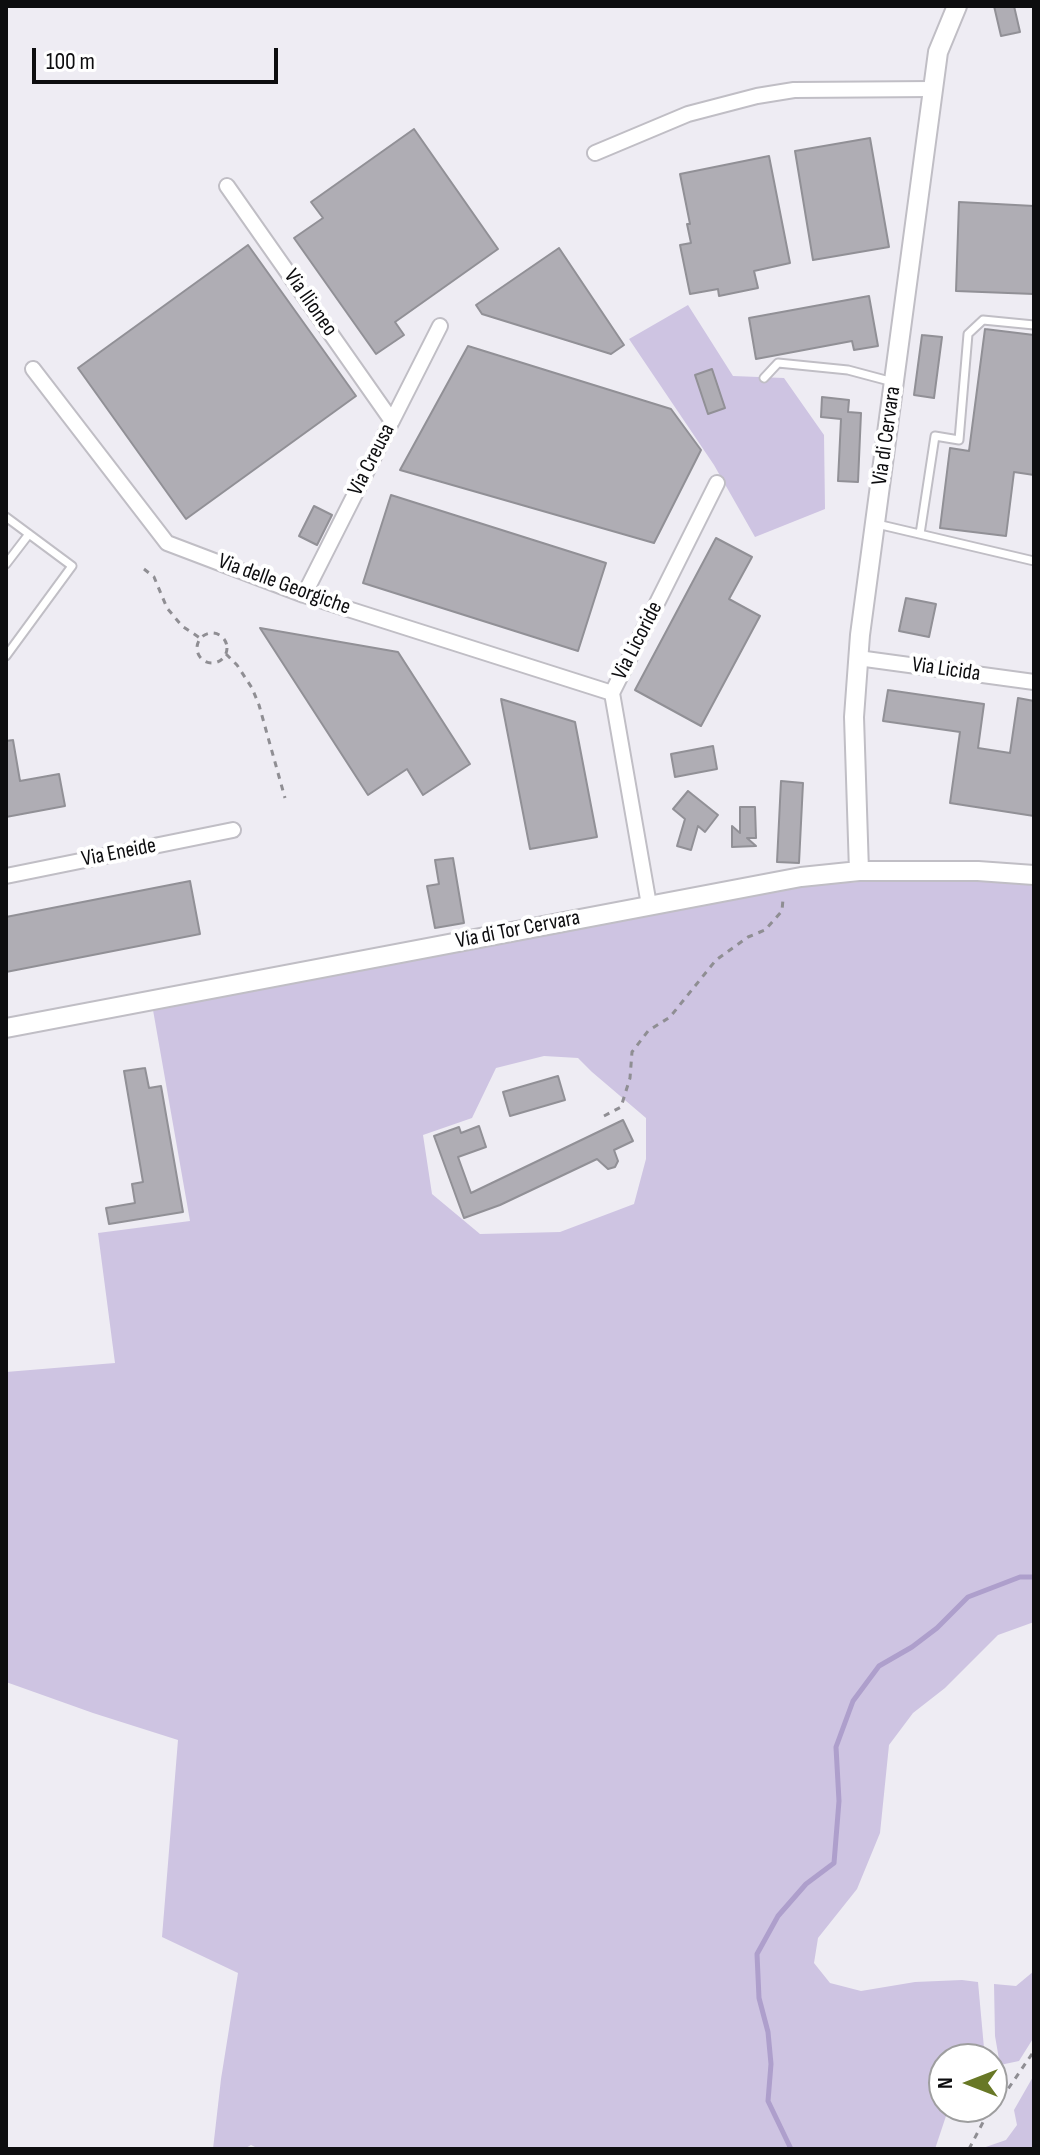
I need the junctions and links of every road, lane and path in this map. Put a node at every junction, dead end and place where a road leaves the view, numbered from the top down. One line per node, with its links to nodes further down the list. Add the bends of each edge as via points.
1 (957, 6): 2 (street, Via di Cervara, via 938,52)
2 (933, 89): 3 (street, via 794,90 757,96 688,114); 9 (street, Via di Cervara)
3 (595, 153)
4 (227, 186): 10 (street, Via Ilioneo)
5 (1034, 325): 15 (lane, via 983,320 968,334 959,440 935,436)
6 (440, 326): 10 (street, Via Creusa)
7 (33, 369): 19 (street, Via delle Georgiche, via 167,543)
8 (764, 378): 9 (lane, via 778,363 848,370)
9 (895, 383): 13 (street, Via di Cervara)
10 (392, 421): 19 (street, Via Creusa)
11 (717, 483): 25 (street, Via Licoride)
12 (6, 517): 14 (lane)
13 (875, 523): 15 (lane); 23 (street, Via di Cervara)
14 (29, 534): 17 (lane); 22 (lane, via 72,566)
15 (920, 534): 16 (lane)
16 (1034, 561)
17 (6, 564)
18 (144, 569): 20 (path, via 154,577 167,608)
19 (304, 595): 25 (street, Via delle Georgiche)
20 (200, 638): 21 (path, via 220,635); 21 (path, via 200,658 219,662)
21 (226, 654): 26 (path, via 259,705)
22 (6, 656)
23 (858, 658): 24 (street, Via Licida); 28 (street, Via di Cervara, via 854,717)
24 (1034, 682)
25 (612, 693): 32 (street, Via Licoride)
26 (285, 798)
27 (233, 830): 30 (street, Via Eneide)
28 (859, 871): 29 (street, Via di Tor Cervara); 31 (street, Via di Tor Cervara)
29 (1034, 875)
30 (6, 876)
31 (780, 881): 32 (street, Via di Tor Cervara); 34 (path, via 782,911 765,930 716,960 670,1017 648,1031 632,1052 621,1107)
32 (649, 905): 33 (street, Via di Tor Cervara)
33 (6, 1028)
34 (604, 1116)
35 (1034, 2051): 36 (path)
36 (1008, 2089)
37 (983, 2123): 38 (path)
38 (969, 2149)

